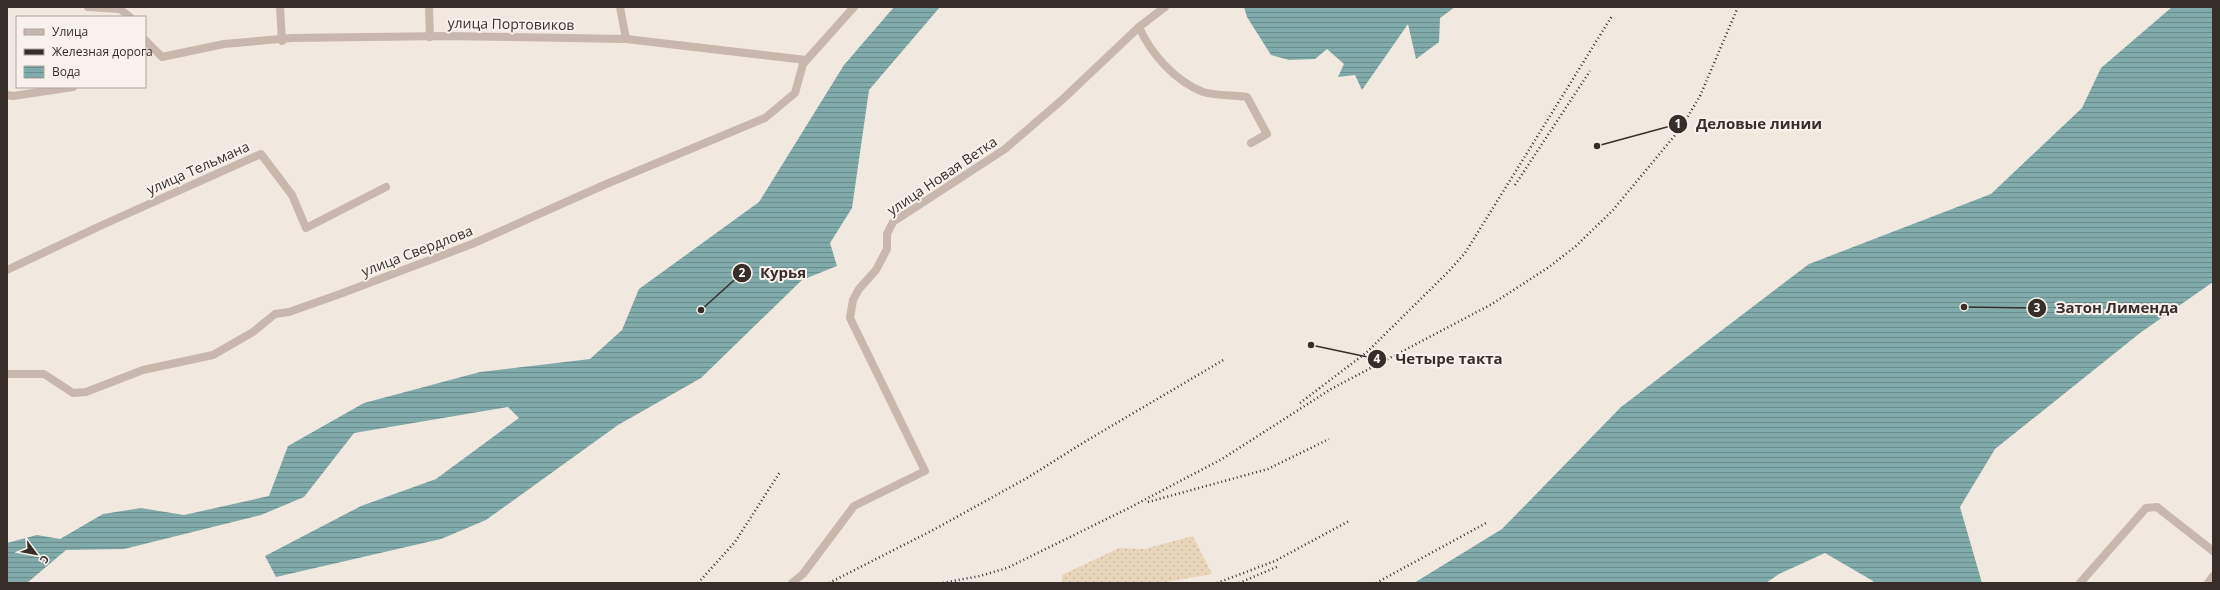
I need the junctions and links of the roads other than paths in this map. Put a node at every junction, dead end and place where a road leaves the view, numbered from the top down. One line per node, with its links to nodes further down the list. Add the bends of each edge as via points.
1 (88, 7): 7 (street, via 120,9)
2 (280, 7): 11 (street)
3 (429, 7): 9 (street)
4 (620, 7): 10 (street)
5 (854, 7): 13 (street)
6 (1165, 7): 8 (street, улица Новая Ветка)
7 (129, 16)
8 (1139, 27): 16 (street, via 1158,57 1178,77 1204,92 1246,97 1268,134); 22 (street, улица Новая Ветка, via 1063,99 1005,148 893,222 887,234 887,249 876,270 853,300 850,318 925,471 854,506 802,574)
9 (430, 37): 10 (street, улица Портовиков); 11 (street, улица Портовиков, via 292,38)
10 (626, 39): 13 (street, улица Портовиков)
11 (282, 41): 12 (street, улица Портовиков, via 224,44 162,57)
12 (147, 43)
13 (806, 60): 19 (street, улица Свердлова, via 798,77 796,93 765,118 604,185 477,242 340,294 289,312 275,314 253,332 213,355 143,370 86,392 73,393 44,374)
14 (66, 88): 15 (street)
15 (7, 95)
16 (1251, 143)
17 (386, 187): 18 (street, улица Тельмана, via 306,228 292,195 261,154)
18 (7, 270)
19 (7, 374)
20 (2213, 551): 23 (street, via 2157,507 2146,508)
21 (2213, 576): 24 (street)
22 (792, 583)
23 (2080, 583)
24 (2208, 583)

